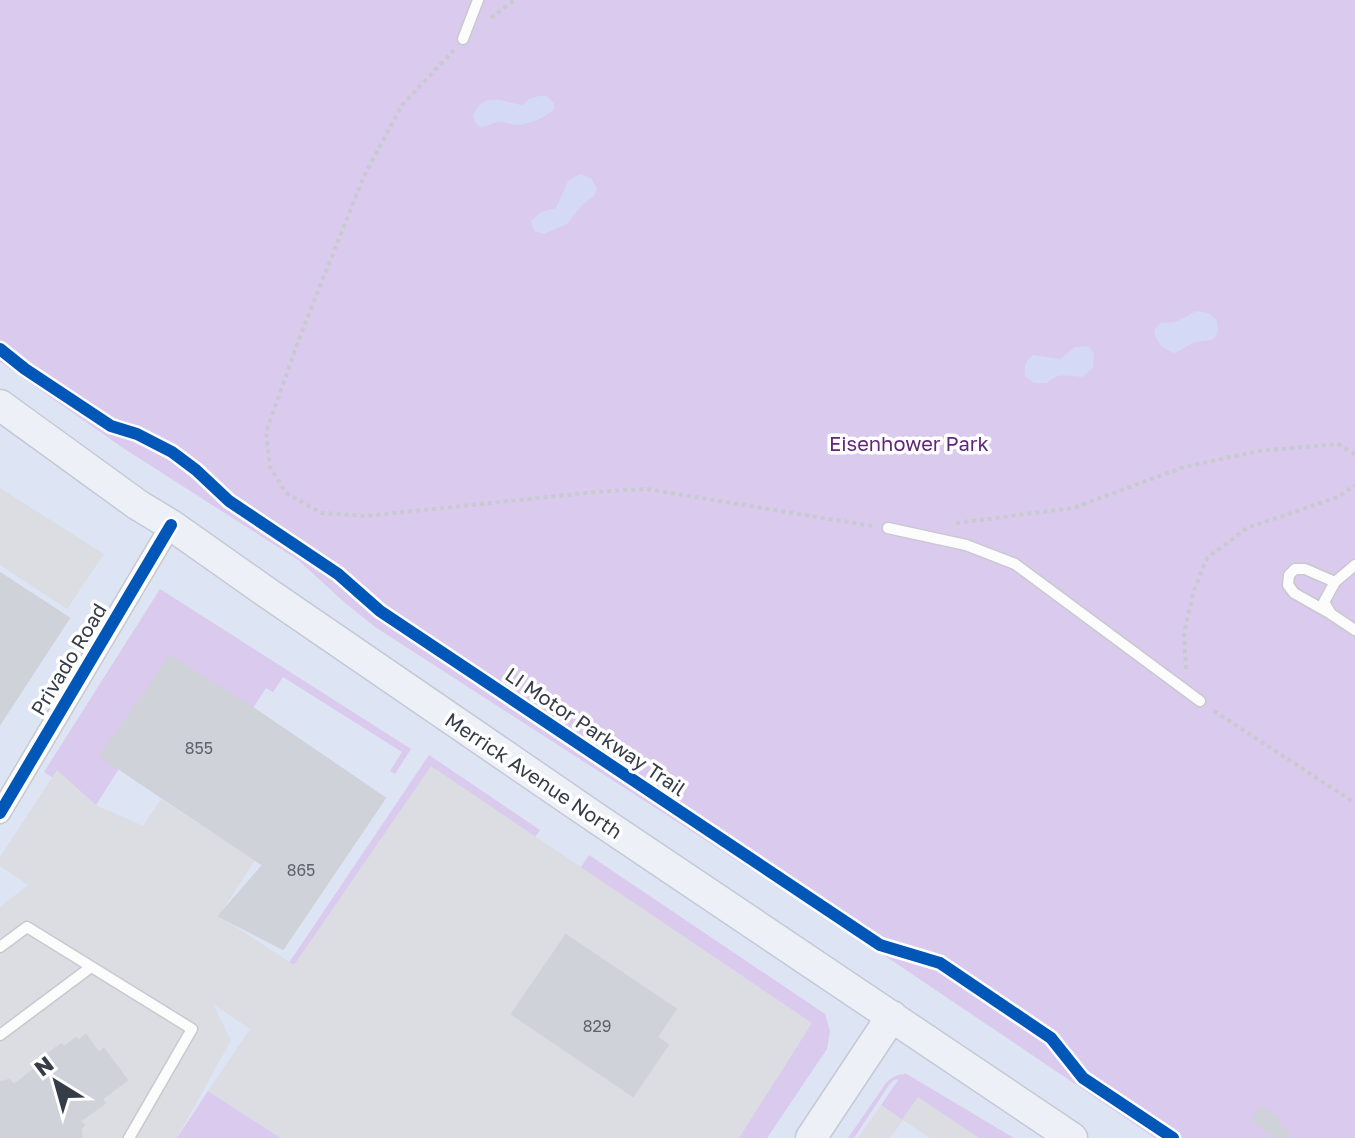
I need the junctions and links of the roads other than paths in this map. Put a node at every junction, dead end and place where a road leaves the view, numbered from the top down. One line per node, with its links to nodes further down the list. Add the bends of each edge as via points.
1 (478, 0): 2 (lane)
2 (463, 39)
3 (0, 405): 4 (main road, Merrick Avenue North)
4 (171, 525): 11 (street, Privado Road); 14 (main road, Merrick Avenue North)
5 (888, 528): 10 (lane, via 966,545 1015,564)
6 (1355, 565): 7 (lane)
7 (1335, 582): 8 (lane, via 1324,602); 8 (lane, via 1305,569 1289,575 1294,593)
8 (1331, 614): 9 (lane)
9 (1355, 630)
10 (1200, 701)
11 (0, 813)
12 (0, 947): 13 (lane, via 27,927)
13 (91, 967): 15 (lane); 16 (lane, via 192,1029)
14 (892, 1016): 17 (main road); 18 (main road, Merrick Avenue North)
15 (0, 1035)
16 (129, 1138)
17 (811, 1138)
18 (1072, 1138)

